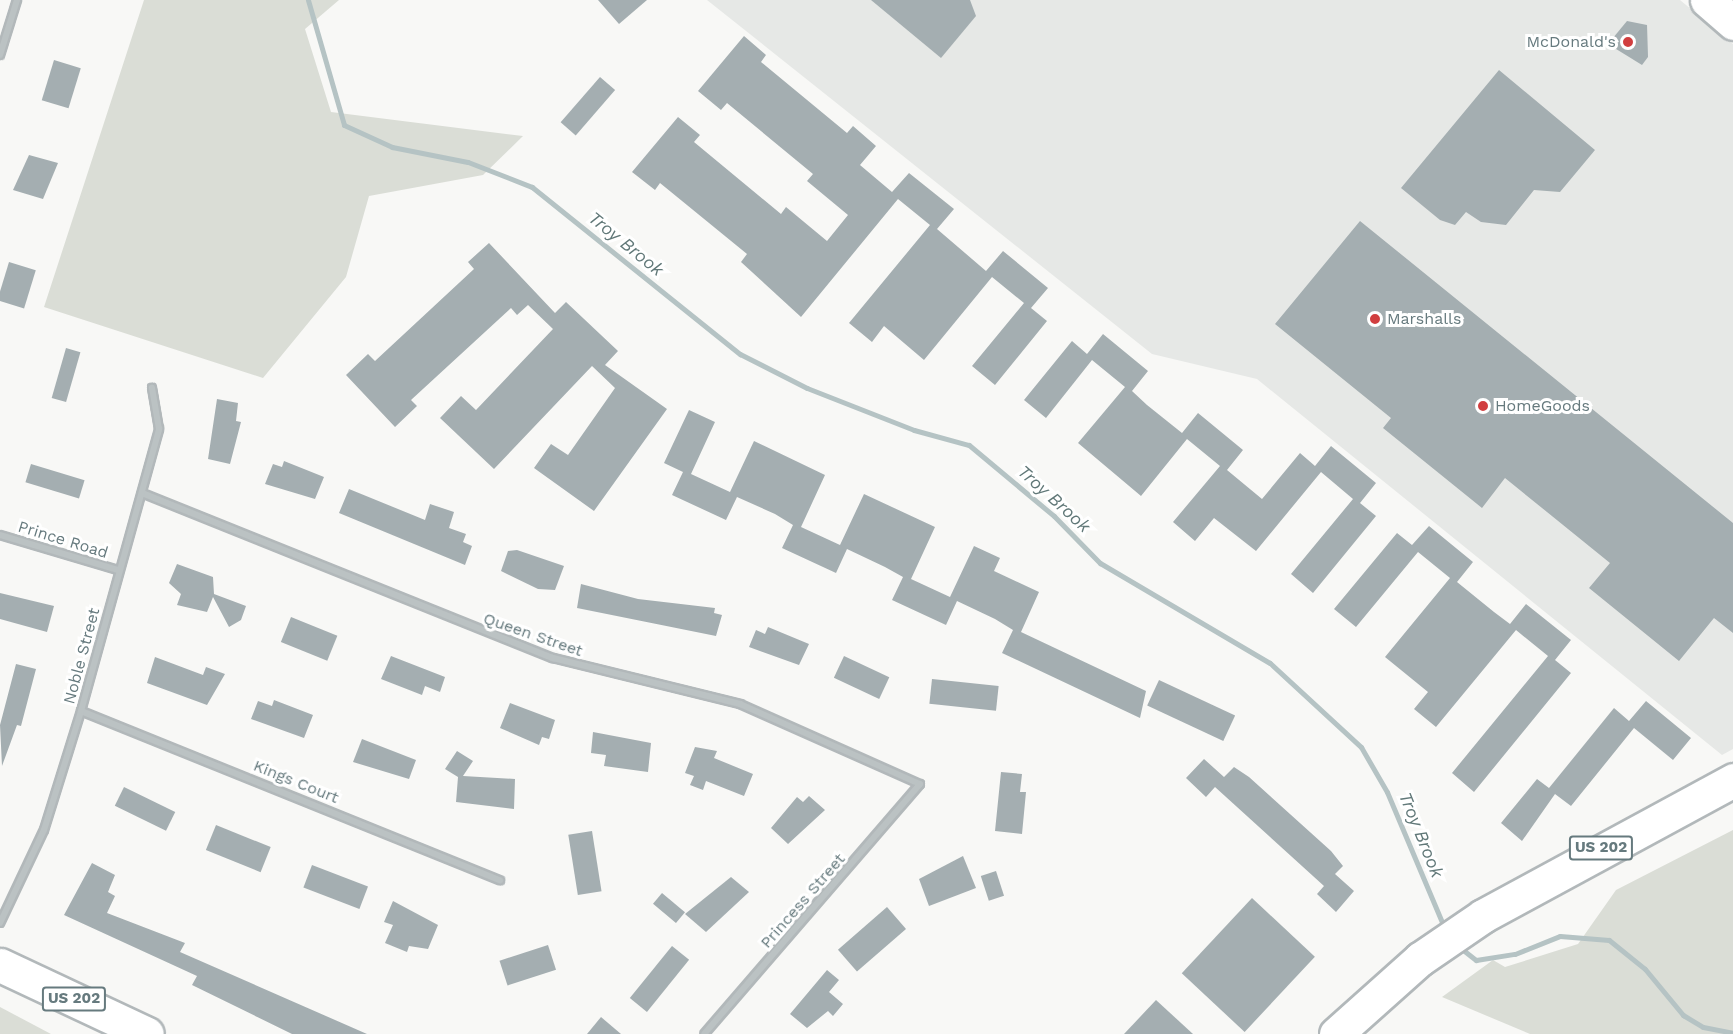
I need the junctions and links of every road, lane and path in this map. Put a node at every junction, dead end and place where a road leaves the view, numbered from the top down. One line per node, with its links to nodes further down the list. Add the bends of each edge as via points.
1 (17, 0): 4 (street)
2 (1707, 0): 3 (main road)
3 (1733, 23)
4 (0, 55)
5 (152, 388): 6 (street, Noble Street, via 159,429)
6 (142, 493): 8 (street, Noble Street); 11 (street, Queen Street, via 553,658 740,704)
7 (0, 535): 8 (street, Prince Road)
8 (118, 570): 9 (street, Noble Street)
9 (81, 711): 12 (street, Kings Court); 13 (street, Noble Street, via 44,830)
10 (1733, 780): 17 (main road, US 202, via 1540,880 1472,923 1435,947)
11 (920, 784): 16 (street, Princess Street)
12 (500, 880)
13 (0, 923)
14 (0, 965): 15 (main road, US 202)
15 (147, 1034)
16 (704, 1034)
17 (1336, 1034)

